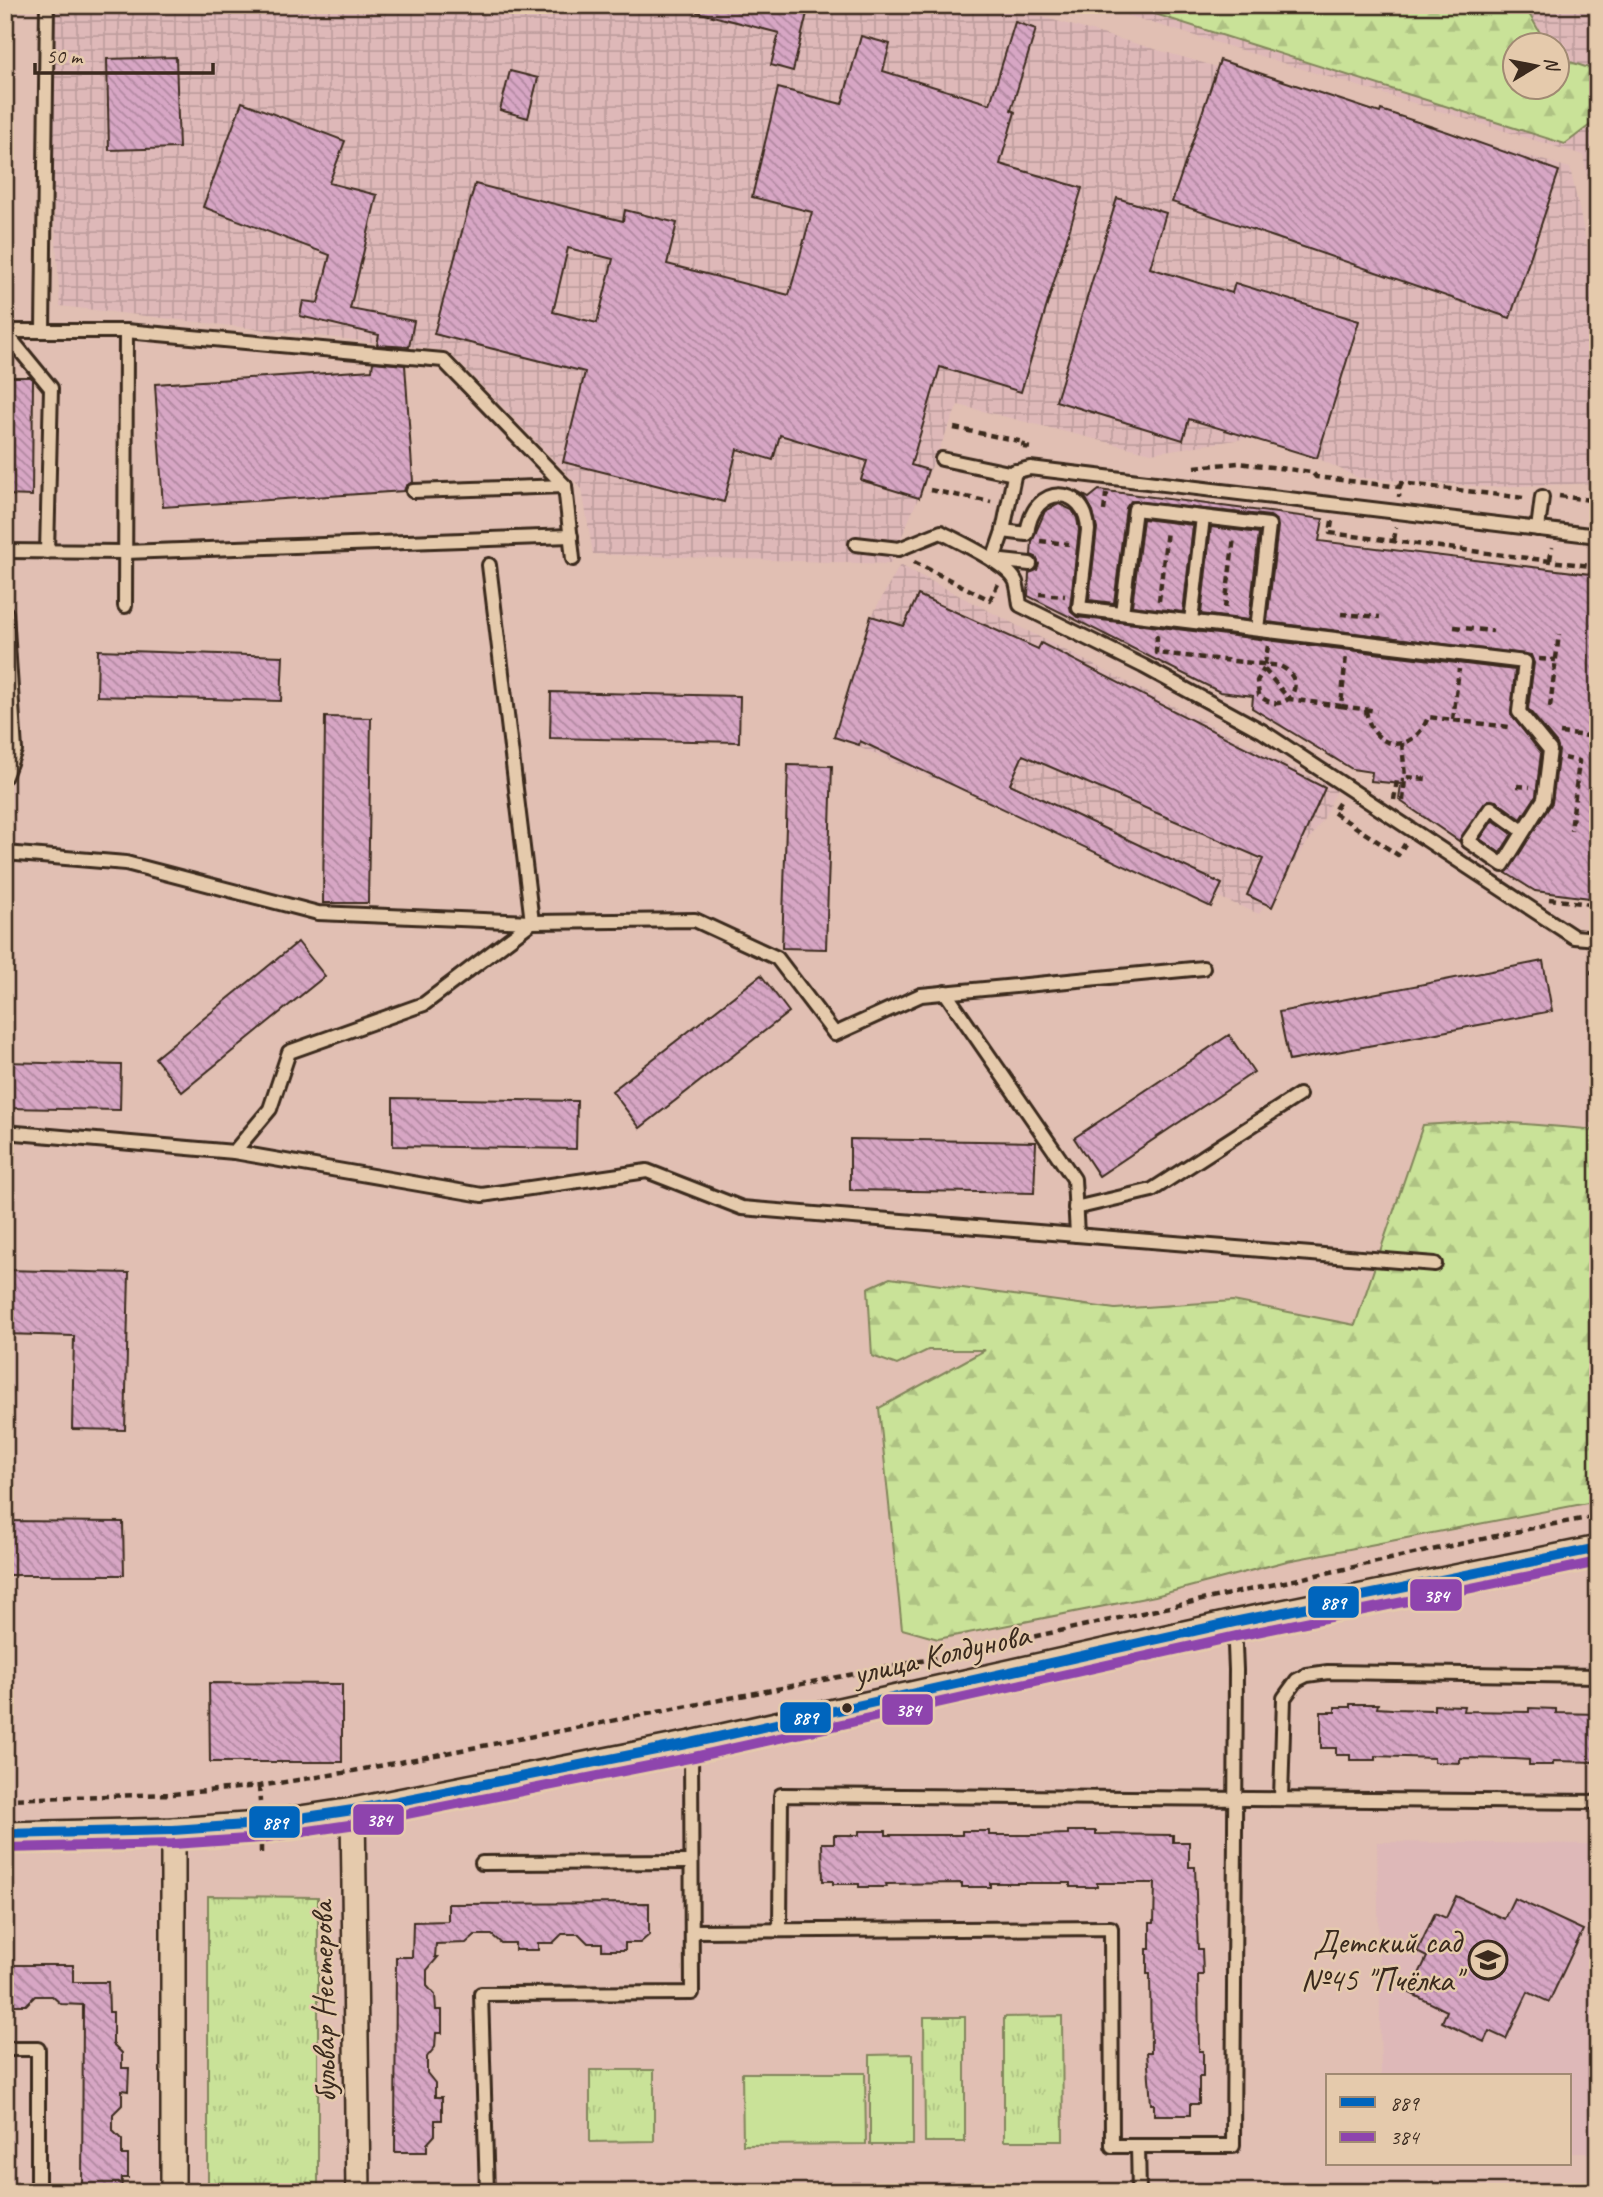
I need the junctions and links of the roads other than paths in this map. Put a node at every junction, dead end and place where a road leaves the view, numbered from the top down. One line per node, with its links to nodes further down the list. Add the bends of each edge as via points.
1 (47, 5): 3 (lane)
2 (5, 331): 3 (lane); 17 (lane, via 51,388)
3 (43, 331): 4 (lane)
4 (126, 331): 7 (lane, via 443,360); 18 (lane)
5 (942, 459): 6 (lane)
6 (1015, 471): 11 (lane, via 1030,468); 12 (lane)
7 (565, 486): 8 (lane); 13 (lane)
8 (413, 491)
9 (1542, 498): 11 (lane)
10 (1203, 517): 25 (lane, via 1135,509); 26 (lane); 27 (lane, via 1269,525)
11 (1538, 529): 14 (lane)
12 (1003, 531): 21 (lane); 25 (lane, via 1027,534 1031,513 1052,496 1079,503 1088,530 1079,608)
13 (571, 536): 18 (lane); 19 (lane)
14 (1598, 536)
15 (856, 544): 21 (lane, via 899,549 941,532)
16 (5, 551): 17 (lane)
17 (47, 552): 18 (lane)
18 (125, 552): 23 (lane)
19 (573, 559)
20 (1034, 559): 21 (lane)
21 (993, 560): 32 (lane, via 1015,580 1020,605 1262,731 1574,937)
22 (489, 565): 31 (lane)
23 (125, 606)
24 (6, 613): 28 (lane, via 15,750)
25 (1122, 613): 26 (lane)
26 (1191, 621): 27 (lane)
27 (1263, 630): 29 (lane, via 1525,662 1519,712 1549,756 1544,799)
28 (5, 776)
29 (1523, 831): 29 (lane, via 1491,807 1468,841 1503,864)
30 (5, 853): 31 (lane, via 126,863 318,913)
31 (532, 922): 34 (lane, via 695,920 777,958 835,1034 921,995); 37 (lane, via 424,1004 289,1052 270,1109)
32 (1598, 939)
33 (1203, 968): 34 (lane)
34 (946, 992): 38 (lane, via 1074,1179)
35 (1298, 1095): 38 (lane, via 1152,1190)
36 (5, 1132): 37 (lane)
37 (234, 1152): 39 (lane, via 482,1195 647,1171 742,1208)
38 (1075, 1208): 39 (lane)
39 (1077, 1235): 40 (lane)
40 (1435, 1264)
41 (1598, 1548): 42 (street, улица Колдунова)
42 (1234, 1622): 44 (street, улица Колдунова); 45 (lane)
43 (1598, 1676): 46 (lane, via 1307,1675 1297,1680 1284,1698)
44 (691, 1743): 48 (street, улица Колдунова); 51 (lane)
45 (1235, 1797): 46 (lane); 53 (lane, via 781,1795); 56 (lane, via 1233,2146)
46 (1281, 1798): 47 (lane)
47 (1598, 1802)
48 (353, 1810): 49 (street, улица Колдунова, via 260,1824); 59 (street, бульвар Нестерова)
49 (173, 1830): 50 (street, улица Колдунова); 58 (street)
50 (5, 1834)
51 (691, 1862): 52 (lane); 54 (lane)
52 (482, 1863)
53 (780, 1930): 54 (lane); 56 (lane, via 1111,1928 1112,2146)
54 (692, 1931): 60 (lane, via 692,1993 481,1994)
55 (5, 2049): 57 (lane, via 38,2049)
56 (1138, 2146): 61 (lane)
57 (38, 2192)
58 (173, 2192)
59 (358, 2192)
60 (486, 2192)
61 (1139, 2192)

